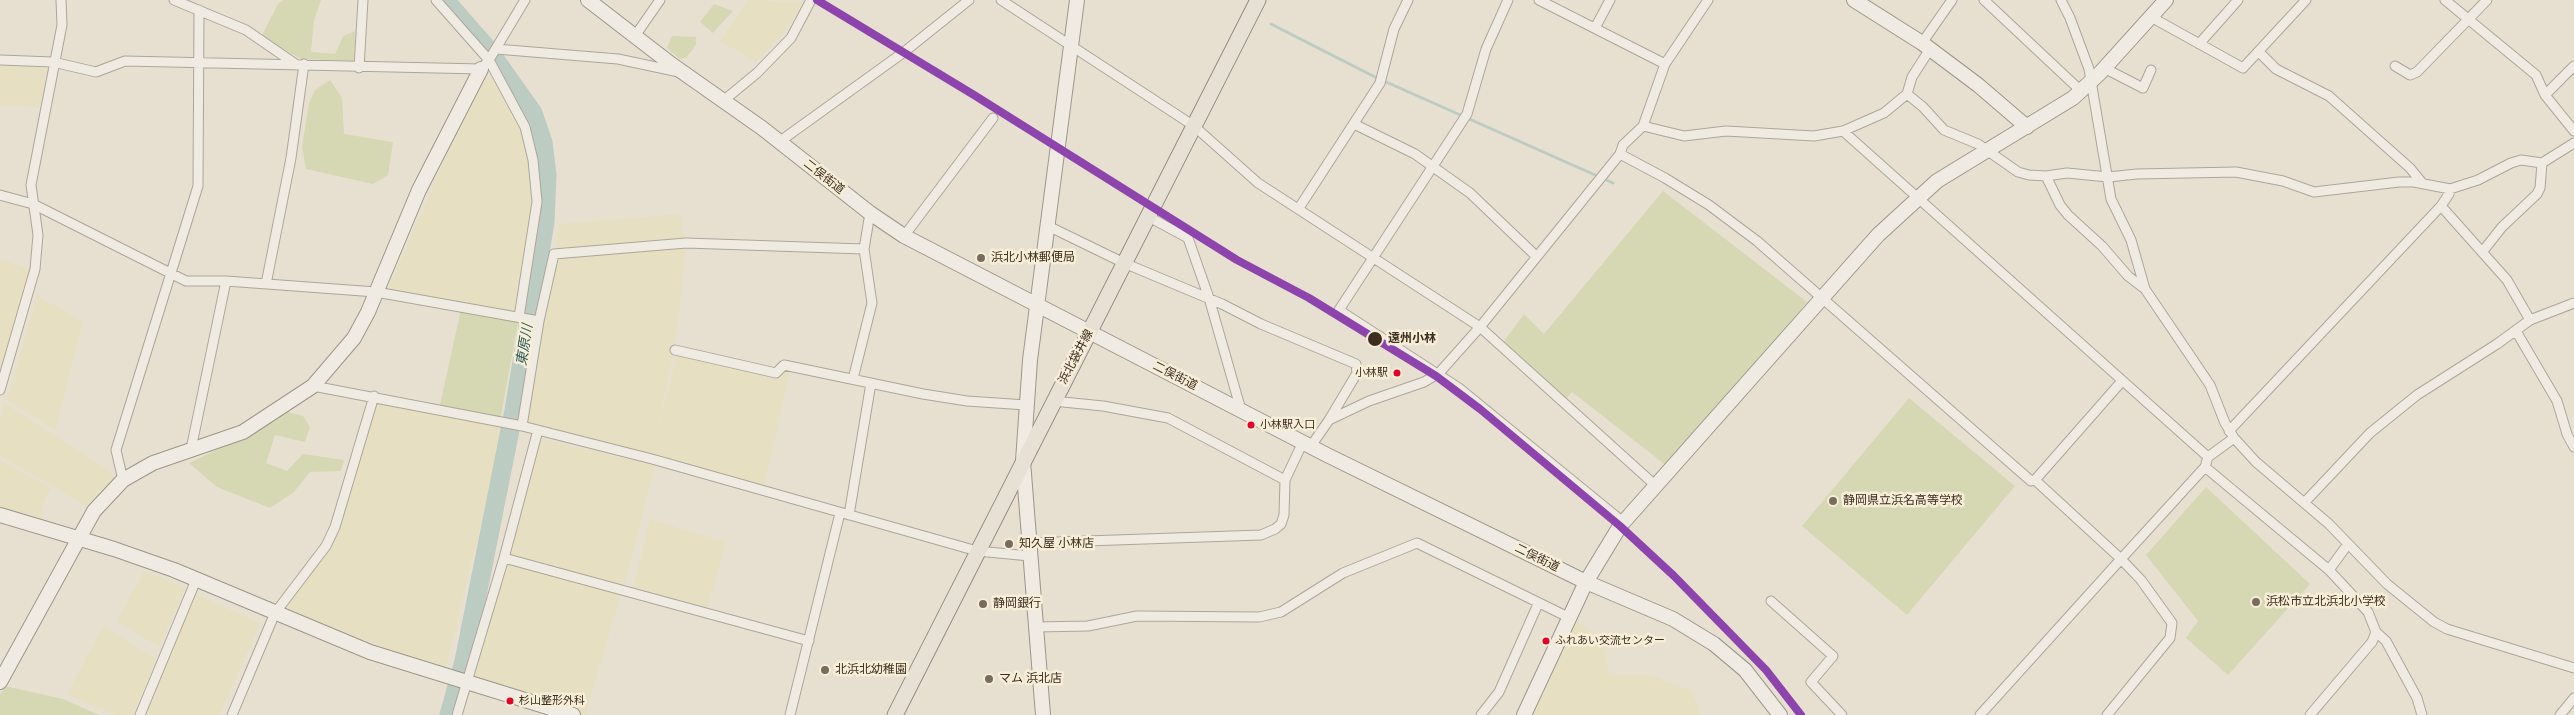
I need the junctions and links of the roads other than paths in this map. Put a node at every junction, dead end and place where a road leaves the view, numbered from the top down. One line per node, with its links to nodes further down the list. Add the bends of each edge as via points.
1 (61, 0): 38 (street, via 62,25)
2 (174, 0): 27 (street)
3 (363, 0): 46 (street)
4 (436, 0): 43 (street)
5 (524, 0): 35 (street)
6 (588, 0): 31 (street, 二俣街道)
7 (660, 0): 31 (street)
8 (810, 0): 54 (street, via 791,38)
9 (969, 0): 62 (street, via 904,52)
10 (1001, 0): 34 (street)
11 (1077, 0): 34 (street)
12 (1258, 0): 57 (main road, 浜北袋井線)
13 (1408, 0): 56 (street, via 1394,29 1381,80)
14 (1508, 0): 67 (street, via 1486,48 1465,117)
15 (1539, 0): 30 (street)
16 (1610, 0): 30 (street)
17 (1708, 0): 42 (street)
18 (1854, 0): 33 (street)
19 (1952, 0): 33 (street)
20 (1984, 0): 51 (street)
21 (2061, 0): 50 (street)
22 (2166, 0): 28 (street)
23 (2238, 0): 32 (street)
24 (2306, 0): 36 (street)
25 (2445, 0): 29 (street)
26 (2487, 0): 29 (street)
27 (199, 10): 39 (street); 40 (street, via 246,30)
28 (2151, 17): 32 (street); 47 (street)
29 (2468, 19): 44 (street, via 2417,72 2410,75); 53 (street, via 2536,74)
30 (1595, 28): 42 (street)
31 (635, 36): 49 (street, 二俣街道)
32 (2199, 44): 36 (street, via 2243,68)
33 (1926, 46): 52 (street); 59 (street)
34 (1072, 47): 57 (street); 79 (street)
35 (495, 50): 43 (street); 49 (street, via 618,59)
36 (2260, 52): 70 (street, via 2276,69 2329,96 2410,168)
37 (0, 60): 38 (street)
38 (53, 62): 39 (street, via 96,72 125,61); 74 (street, via 31,185)
39 (197, 63): 40 (street); 86 (street, via 198,186)
40 (294, 63): 41 (street)
41 (304, 64): 46 (street); 88 (street, via 291,158)
42 (1664, 64): 58 (street)
43 (485, 65): 46 (street); 90 (street, via 419,190); 95 (street, via 525,127 533,160 537,202)
44 (2395, 66)
45 (2574, 66): 53 (street)
46 (359, 68)
47 (2104, 68): 48 (street, via 2143,88); 50 (street)
48 (2151, 70)
49 (682, 72): 54 (street, 二俣街道)
50 (2092, 81): 51 (street); 69 (street)
51 (2081, 92): 59 (street)
52 (1907, 94): 60 (street, via 1884,113); 64 (street, via 1944,130 1978,144)
53 (2545, 95): 61 (street)
54 (723, 101): 62 (street, 二俣街道)
55 (993, 118): 80 (street)
56 (1354, 124): 67 (street, via 1415,154); 76 (street)
57 (1194, 126): 76 (street, via 1258,183); 78 (main road, 浜北袋井線)
58 (1643, 126): 60 (street, via 1684,136 1726,131 1814,136); 65 (street, via 1623,145)
59 (2027, 127): 64 (street)
60 (1843, 131): 73 (street)
61 (2574, 131)
62 (779, 142): 77 (street, 二俣街道)
63 (2574, 143): 66 (street)
64 (1986, 151): 68 (street, via 2018,172); 73 (street)
65 (1620, 154): 83 (street); 92 (street, via 1709,206 1757,241)
66 (2542, 163): 71 (street, via 2521,160 2478,180); 82 (street, via 2537,194 2502,227)
67 (1432, 167): 83 (street, via 1470,193); 84 (street)
68 (2046, 176): 69 (street, via 2067,173); 89 (street, via 2064,210 2128,276)
69 (2108, 177): 70 (street, via 2236,172 2283,181 2314,192 2399,182); 89 (street, via 2111,199 2131,240)
70 (2424, 185): 71 (street)
71 (2450, 188): 75 (street)
72 (0, 195): 74 (street)
73 (1917, 197): 92 (street, via 1878,235); 104 (street)
74 (33, 204): 86 (street); 107 (street, via 38,235 35,269)
75 (2441, 206): 82 (street); 115 (street)
76 (1299, 208): 84 (street)
77 (870, 213): 80 (street, 二俣街道); 81 (street)
78 (1148, 216): 85 (main road, 浜北袋井線); 91 (street, via 1188,238)
79 (1048, 226): 85 (street); 94 (street)
80 (904, 236): 94 (street, 二俣街道)
81 (864, 249): 97 (street, via 686,243 554,254); 103 (street, via 872,303)
82 (2483, 251): 96 (street, via 2507,280)
83 (1536, 256): 98 (street)
84 (1373, 257): 98 (street); 102 (street, via 1339,310)
85 (1124, 263): 91 (street); 100 (main road, 浜北袋井線)
86 (172, 272): 87 (street, via 186,281); 122 (street, via 116,450)
87 (226, 281): 88 (street); 118 (street)
88 (266, 284): 90 (street)
89 (2145, 289): 115 (street, via 2210,384)
90 (376, 292): 95 (street); 106 (street, via 354,338)
91 (1209, 298): 111 (street); 112 (street, via 1260,324 1356,364 1357,373)
92 (1824, 298): 124 (street, via 2031,481); 125 (street)
93 (2574, 302): 96 (street)
94 (1038, 306): 100 (street, 二俣街道); 110 (street)
95 (519, 317): 97 (street)
96 (2530, 320): 99 (street)
97 (539, 321): 113 (street)
98 (1480, 327): 102 (street); 125 (street)
99 (2516, 331): 117 (street, via 2557,401); 126 (street, via 2417,394 2388,417)
100 (1090, 332): 109 (main road, 浜北袋井線); 111 (street, 二俣街道)
101 (676, 350): 103 (street, via 776,373 784,364)
102 (1439, 374): 112 (street); 130 (street, via 1526,440)
103 (853, 378): 105 (street)
104 (2122, 381): 119 (street); 124 (street)
105 (871, 383): 110 (street, via 967,401); 129 (street)
106 (313, 386): 108 (street); 118 (street, via 243,432)
107 (0, 390)
108 (374, 396): 113 (street); 142 (street, via 335,527 326,546)
109 (1053, 401): 120 (main road, 浜北袋井線); 123 (street, via 1168,418)
110 (1026, 405): 120 (street)
111 (1241, 410): 116 (street, 二俣街道)
112 (1329, 420): 116 (street)
113 (522, 426): 114 (street)
114 (538, 430): 127 (street); 135 (street)
115 (2231, 435): 119 (street); 126 (street, via 2256,462)
116 (1307, 444): 123 (street); 139 (street, 二俣街道)
117 (2574, 447)
118 (191, 449): 122 (street, via 153,463)
119 (2208, 457): 121 (street)
120 (1022, 461): 133 (street); 134 (main road, 浜北袋井線)
121 (2205, 467): 136 (street); 137 (street)
122 (123, 480): 131 (street, via 94,511)
123 (1286, 480): 133 (street, via 1281,524 1261,535)
124 (2035, 480): 136 (street)
125 (1656, 486): 130 (street)
126 (2304, 503): 132 (street)
127 (840, 513): 129 (street); 146 (street)
128 (0, 515): 131 (street)
129 (849, 515): 134 (street)
130 (1623, 522): 139 (street)
131 (80, 538): 138 (street); 148 (street)
132 (2348, 544): 137 (street); 147 (street, via 2387,584 2446,629)
133 (1029, 549): 134 (street); 144 (street)
134 (977, 551): 156 (main road, 浜北袋井線)
135 (504, 558): 146 (street); 149 (street)
136 (2120, 559): 162 (street); 163 (street, via 2141,580 2172,623 2170,638)
137 (2329, 570): 145 (street, via 2368,612)
138 (196, 580): 142 (street); 151 (street)
139 (1586, 582): 143 (street); 160 (street, 二俣街道, via 1673,619 1714,644 1745,670)
140 (1771, 601): 161 (street, via 1833,656 1811,682)
141 (1538, 604): 143 (street); 144 (street, via 1417,544 1343,574 1281,612 1259,617 1137,616 1088,626); 158 (street, via 1499,692)
142 (275, 613): 149 (street, via 370,652); 152 (street)
143 (1570, 618): 159 (street)
144 (1036, 627): 157 (street)
145 (2376, 632): 164 (street, via 2372,642); 165 (street, via 2386,641 2417,698)
146 (809, 641): 155 (street)
147 (2574, 668)
148 (0, 682)
149 (465, 683): 153 (street); 154 (street)
150 (2574, 698): 166 (street)
151 (140, 715)
152 (232, 715)
153 (457, 715)
154 (573, 715)
155 (790, 715)
156 (895, 715)
157 (1043, 715)
158 (1481, 715)
159 (1524, 715)
160 (1780, 715)
161 (1842, 715)
162 (1980, 715)
163 (2108, 715)
164 (2310, 715)
165 (2422, 715)
166 (2560, 715)

